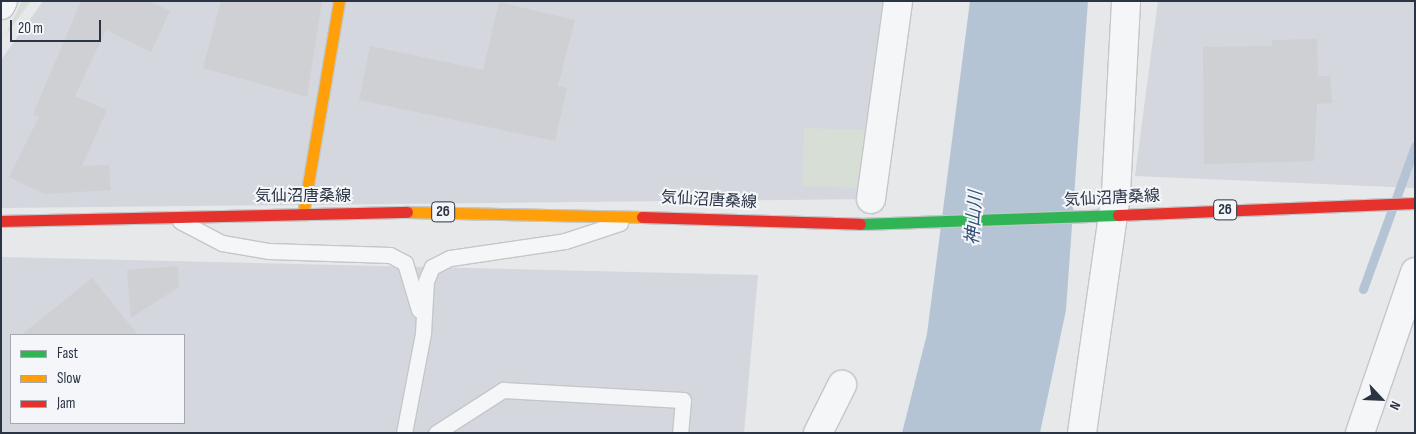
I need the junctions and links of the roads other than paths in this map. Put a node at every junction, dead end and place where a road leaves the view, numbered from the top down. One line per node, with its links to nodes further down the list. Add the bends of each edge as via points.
1 (3, 1): 5 (street)
2 (339, 1): 8 (main road)
3 (898, 1): 6 (street)
4 (1126, 1): 10 (street)
5 (1, 5)
6 (871, 199)
7 (1415, 203): 10 (main road, 気仙沼唐桑線 / 26)
8 (303, 214): 9 (main road, 気仙沼唐桑線 / 26); 11 (main road, 気仙沼唐桑線 / 26)
9 (646, 214): 10 (main road, 気仙沼唐桑線 / 26, via 885,225); 14 (lane, via 566,241 450,258 432,267 426,281)
10 (1114, 215): 20 (street)
11 (171, 216): 12 (main road, 気仙沼唐桑線 / 26); 14 (lane, via 222,243 269,251 390,256 404,263 414,284)
12 (1, 221)
13 (1415, 272): 21 (street)
14 (423, 333): 16 (lane)
15 (842, 385): 19 (street)
16 (404, 433)
17 (436, 433): 18 (lane, via 504,390 684,400)
18 (680, 433)
19 (818, 433)
20 (1082, 433)
21 (1360, 433)

